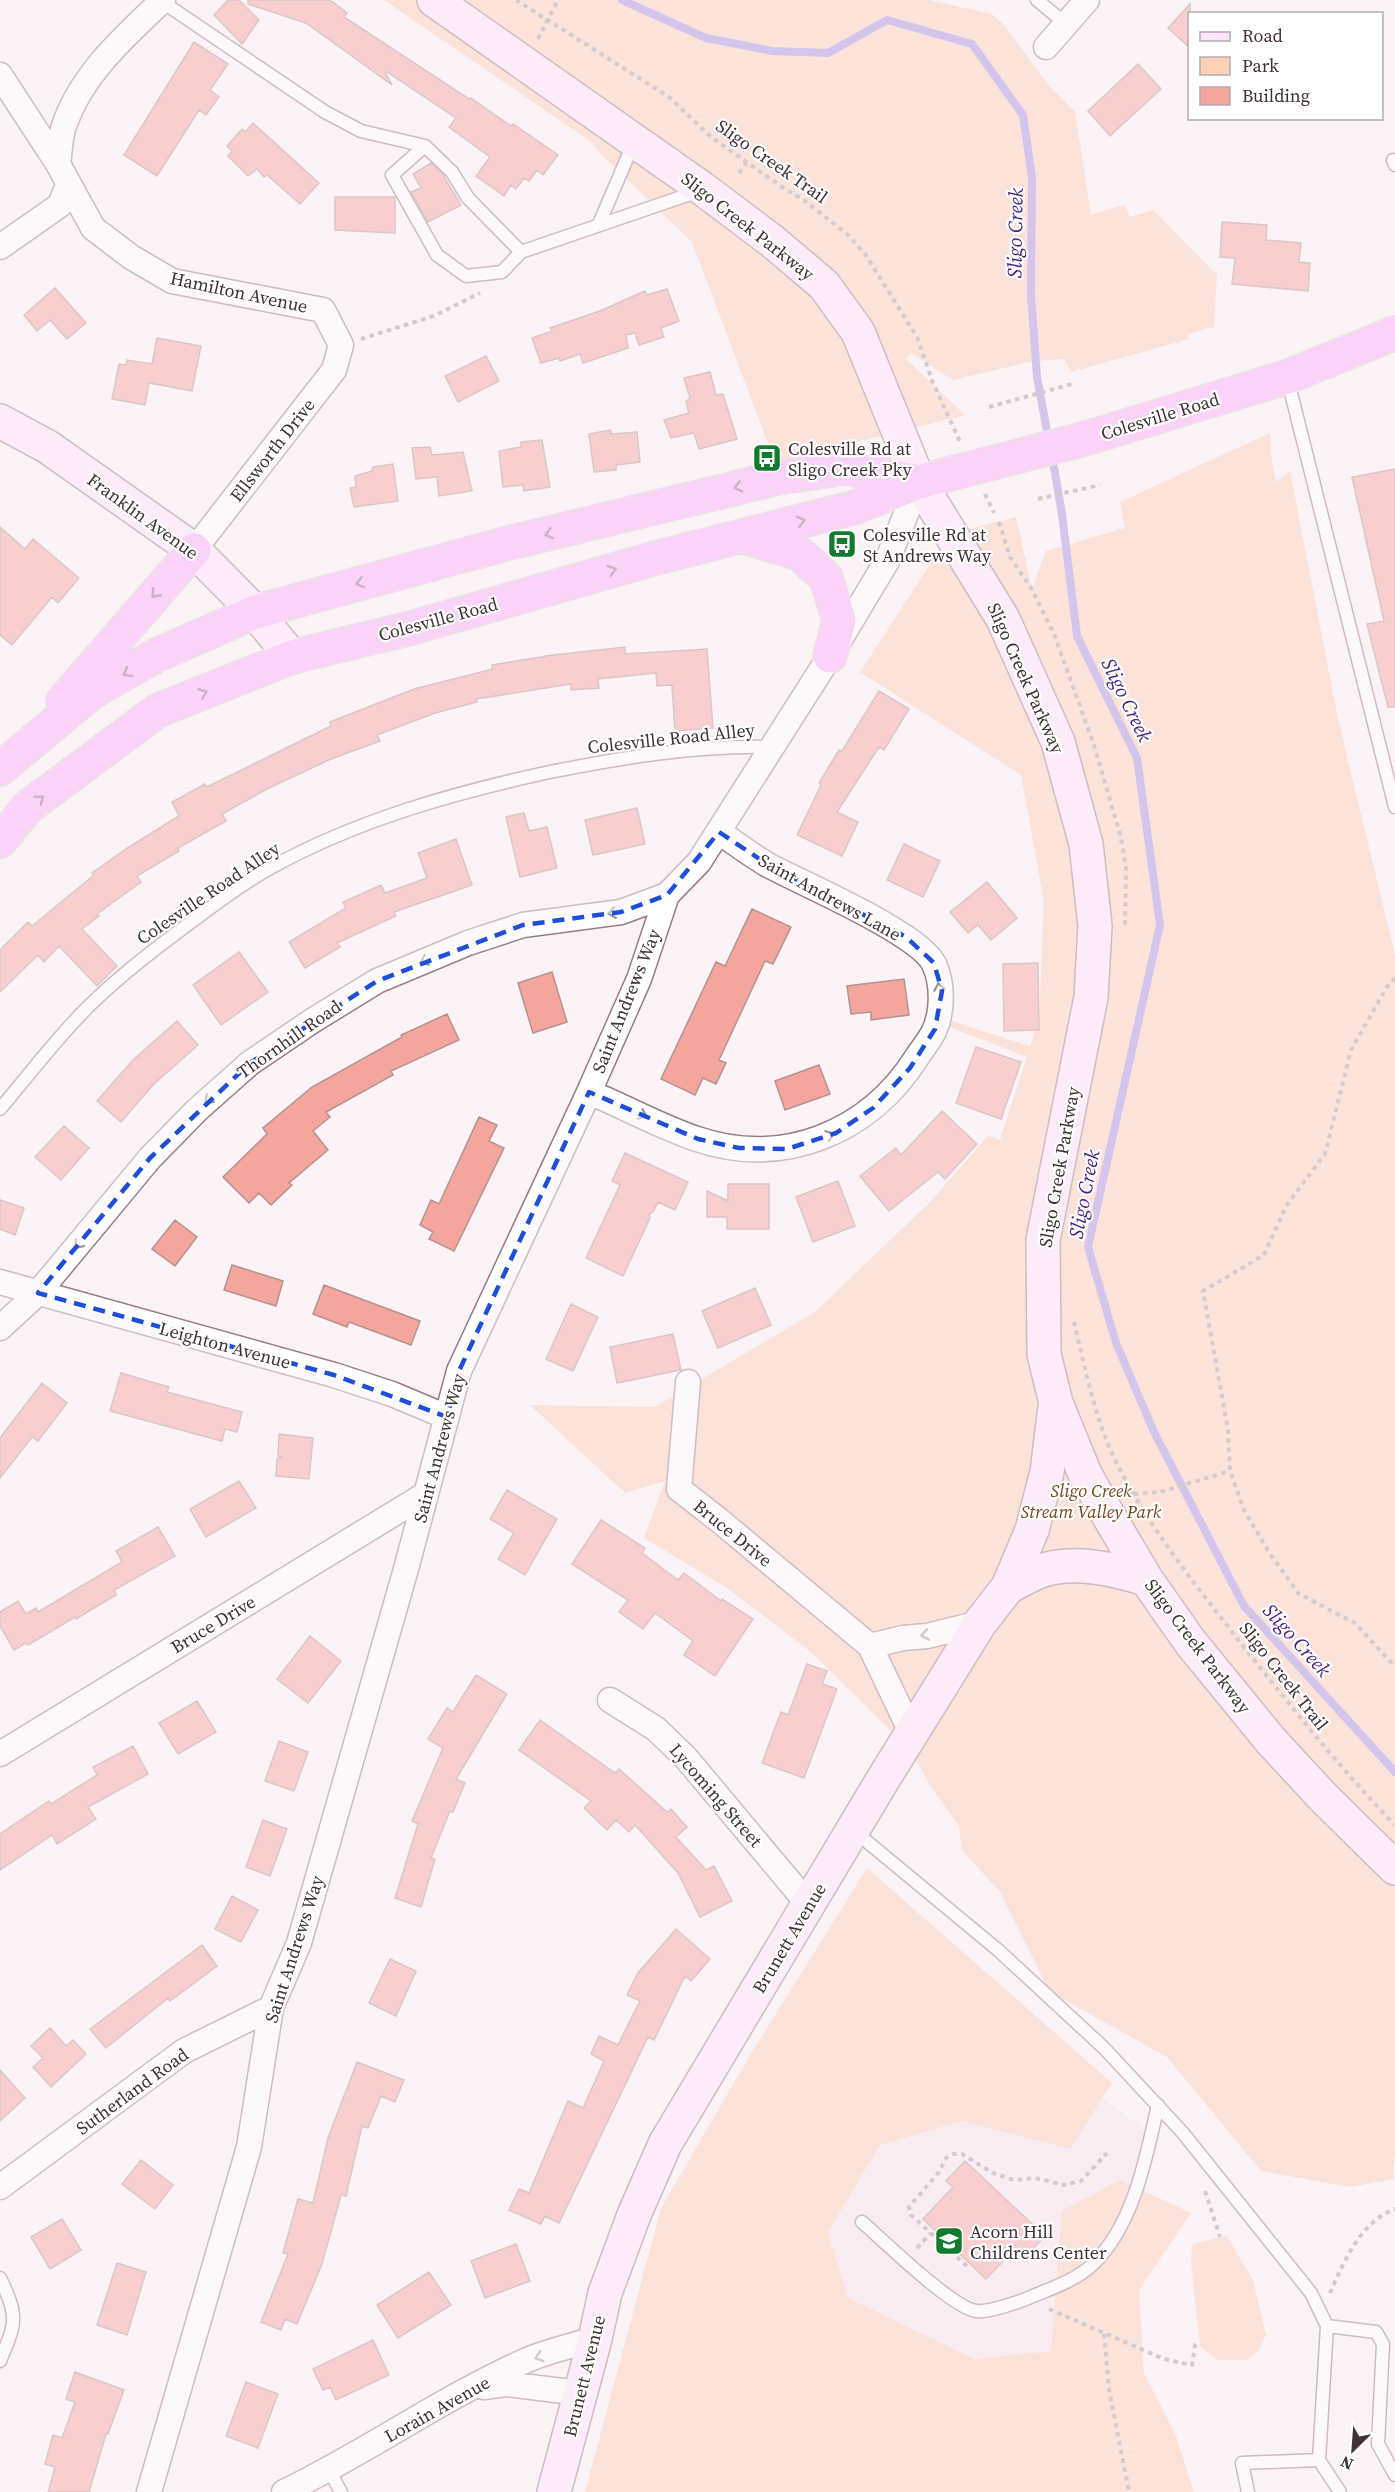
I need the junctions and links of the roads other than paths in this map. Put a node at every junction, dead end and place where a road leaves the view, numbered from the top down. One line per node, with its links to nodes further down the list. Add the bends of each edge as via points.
1 (434, 0): 8 (street, Sligo Creek Parkway)
2 (1037, 0): 5 (lane)
3 (1087, 0): 5 (street)
4 (162, 1): 9 (lane, via 325,112 361,131); 10 (street, via 109,52 83,87 64,124)
5 (1066, 24): 6 (street)
6 (1046, 47)
7 (0, 75): 10 (street, Hamilton Avenue)
8 (635, 141): 11 (street, Sligo Creek Parkway); 12 (lane)
9 (425, 146): 14 (lane, via 452,172 468,198); 14 (lane, via 392,175 437,255 466,276 502,272)
10 (63, 174): 13 (street, via 60,205); 16 (street, Hamilton Avenue, via 93,228 131,257 172,281 323,310)
11 (703, 189): 12 (lane); 19 (street, Sligo Creek Parkway, via 824,285 858,332)
12 (599, 224): 14 (lane)
13 (0, 246)
14 (521, 252)
15 (1395, 333): 17 (highway, Colesville Road)
16 (341, 345): 21 (street, Ellsworth Drive, via 334,370)
17 (1287, 377): 19 (highway, Colesville Road, via 1084,439); 28 (lane)
18 (0, 421): 21 (street, Franklin Avenue, via 48,447)
19 (919, 482): 20 (highway, Colesville Road, one-way to 19, via 853,508); 22 (highway, Colesville Road, one-way to 22, via 845,468 777,478 505,544); 23 (street, Saint Andrews Way, via 886,561); 38 (street, Sligo Creek Parkway, via 1003,620 1058,742 1086,844 1095,926 1090,997 1043,1240 1044,1354)
20 (741, 536): 23 (highway, via 800,554 826,578 839,620); 24 (highway, Colesville Road, one-way to 20)
21 (194, 550): 22 (street, Franklin Avenue); 25 (highway, one-way to 25, via 70,691)
22 (255, 612): 24 (street, Franklin Avenue); 25 (highway, Colesville Road, one-way to 25, via 148,660 91,693)
23 (830, 656): 26 (street, Saint Andrews Way)
24 (292, 657): 30 (highway, Colesville Road, one-way to 24, via 28,807 157,711)
25 (41, 732): 27 (highway, Colesville Road)
26 (774, 747): 29 (street, Saint Andrews Way); 33 (lane, Colesville Road Alley, via 743,746 602,761 477,788 397,812 330,839 270,868 139,962 83,1013)
27 (0, 769)
28 (1394, 801)
29 (719, 832): 31 (street, Saint Andrews Way); 32 (street, Saint Andrews Lane, one-way to 29, via 698,1139 739,1148 787,1149 836,1133 873,1108 910,1068 935,1029 942,991 933,963 906,937 767,864)
30 (0, 841)
31 (667, 896): 32 (street, Saint Andrews Way, via 639,979); 35 (street, Thornhill Road, one-way to 35, via 621,912 523,925 468,943 377,981 312,1021 250,1063 197,1110 150,1158)
32 (589, 1092): 39 (street, Saint Andrews Way, via 459,1371)
33 (0, 1109)
34 (0, 1282): 35 (street, Leighton Avenue)
35 (38, 1293): 36 (street, Thornhill Road); 39 (street, Leighton Avenue, via 334,1375)
36 (0, 1328)
37 (688, 1382): 44 (street, Bruce Drive, via 678,1489)
38 (1056, 1403): 41 (street, Sligo Creek Parkway, via 1085,1474); 42 (street, Brunett Avenue, via 1047,1472 1032,1530)
39 (447, 1417): 40 (street, Saint Andrews Way)
40 (426, 1494): 47 (street, Bruce Drive); 51 (street, Saint Andrews Way, via 299,1943)
41 (1146, 1579): 42 (street, via 1115,1569 1076,1566 1040,1571); 49 (street, Sligo Creek Parkway, via 1191,1643 1272,1743)
42 (1008, 1587): 43 (street, Brunett Avenue)
43 (980, 1623): 44 (street, one-way to 44); 46 (street, Brunett Avenue)
44 (870, 1646): 46 (street, Bruce Drive)
45 (610, 1700): 50 (street, Lycoming Street, via 656,1729 686,1758)
46 (912, 1734): 48 (street, Brunett Avenue)
47 (0, 1754)
48 (853, 1830): 50 (street, Brunett Avenue); 52 (lane, via 998,1950 1104,2048)
49 (1395, 1868)
50 (809, 1905): 57 (street, Brunett Avenue, via 665,2144 605,2293)
51 (272, 2008): 53 (street, Sutherland Road, via 184,2051); 64 (street, Saint Andrews Way, via 249,2147)
52 (1158, 2105): 54 (lane, via 1131,2202 1114,2235 1093,2264 1055,2288 1016,2303 977,2311 950,2298); 56 (lane, via 1311,2293)
53 (0, 2187)
54 (862, 2222)
55 (0, 2278): 58 (lane, via 10,2298 15,2327)
56 (1327, 2326): 61 (lane); 63 (lane, via 1376,2332 1383,2344 1378,2444)
57 (595, 2339): 59 (street, Lorain Avenue, one-way to 59, via 527,2360); 60 (street, Brunett Avenue)
58 (0, 2361)
59 (473, 2388): 60 (street, via 506,2384); 62 (street, Lorain Avenue)
60 (580, 2393): 67 (street, Brunett Avenue)
61 (1319, 2460): 68 (lane, via 1242,2463); 69 (lane)
62 (329, 2470): 65 (street, Lorain Avenue); 66 (lane)
63 (1395, 2475)
64 (149, 2492)
65 (284, 2492)
66 (341, 2492)
67 (554, 2492)
68 (1248, 2492)
69 (1340, 2492)

